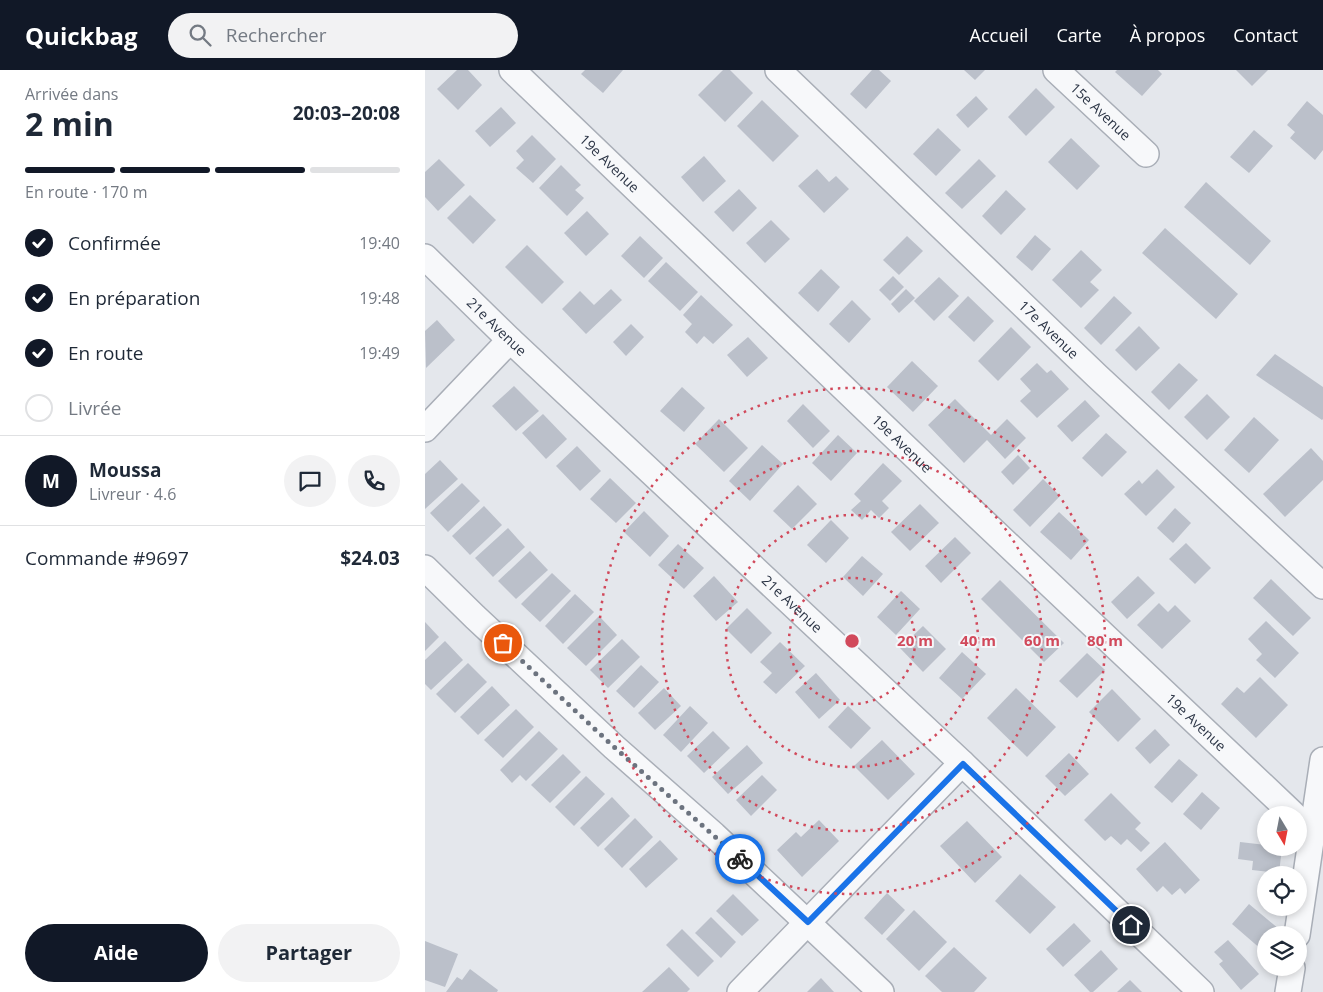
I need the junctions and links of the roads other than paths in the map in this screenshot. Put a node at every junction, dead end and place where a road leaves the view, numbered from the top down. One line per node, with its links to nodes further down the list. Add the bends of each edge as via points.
1 (512, 70): 12 (street, 19e Avenue)
2 (778, 70): 9 (street, 17e Avenue, via 1097,376)
3 (1064, 73): 4 (street, 15e Avenue)
4 (1146, 154)
5 (425, 258): 6 (street, 21e Avenue)
6 (510, 340): 7 (street); 11 (street, 21e Avenue)
7 (425, 429)
8 (425, 568): 15 (street, via 614,747)
9 (1323, 586)
10 (1323, 760): 13 (street)
11 (963, 764): 15 (street); 20 (street, 21e Avenue)
12 (1283, 806)
13 (1307, 823)
14 (1304, 856): 16 (street)
15 (808, 922): 18 (street); 19 (street)
16 (1298, 926)
17 (1291, 976): 21 (street)
18 (740, 992)
19 (881, 992)
20 (1201, 992)
21 (1288, 992)

